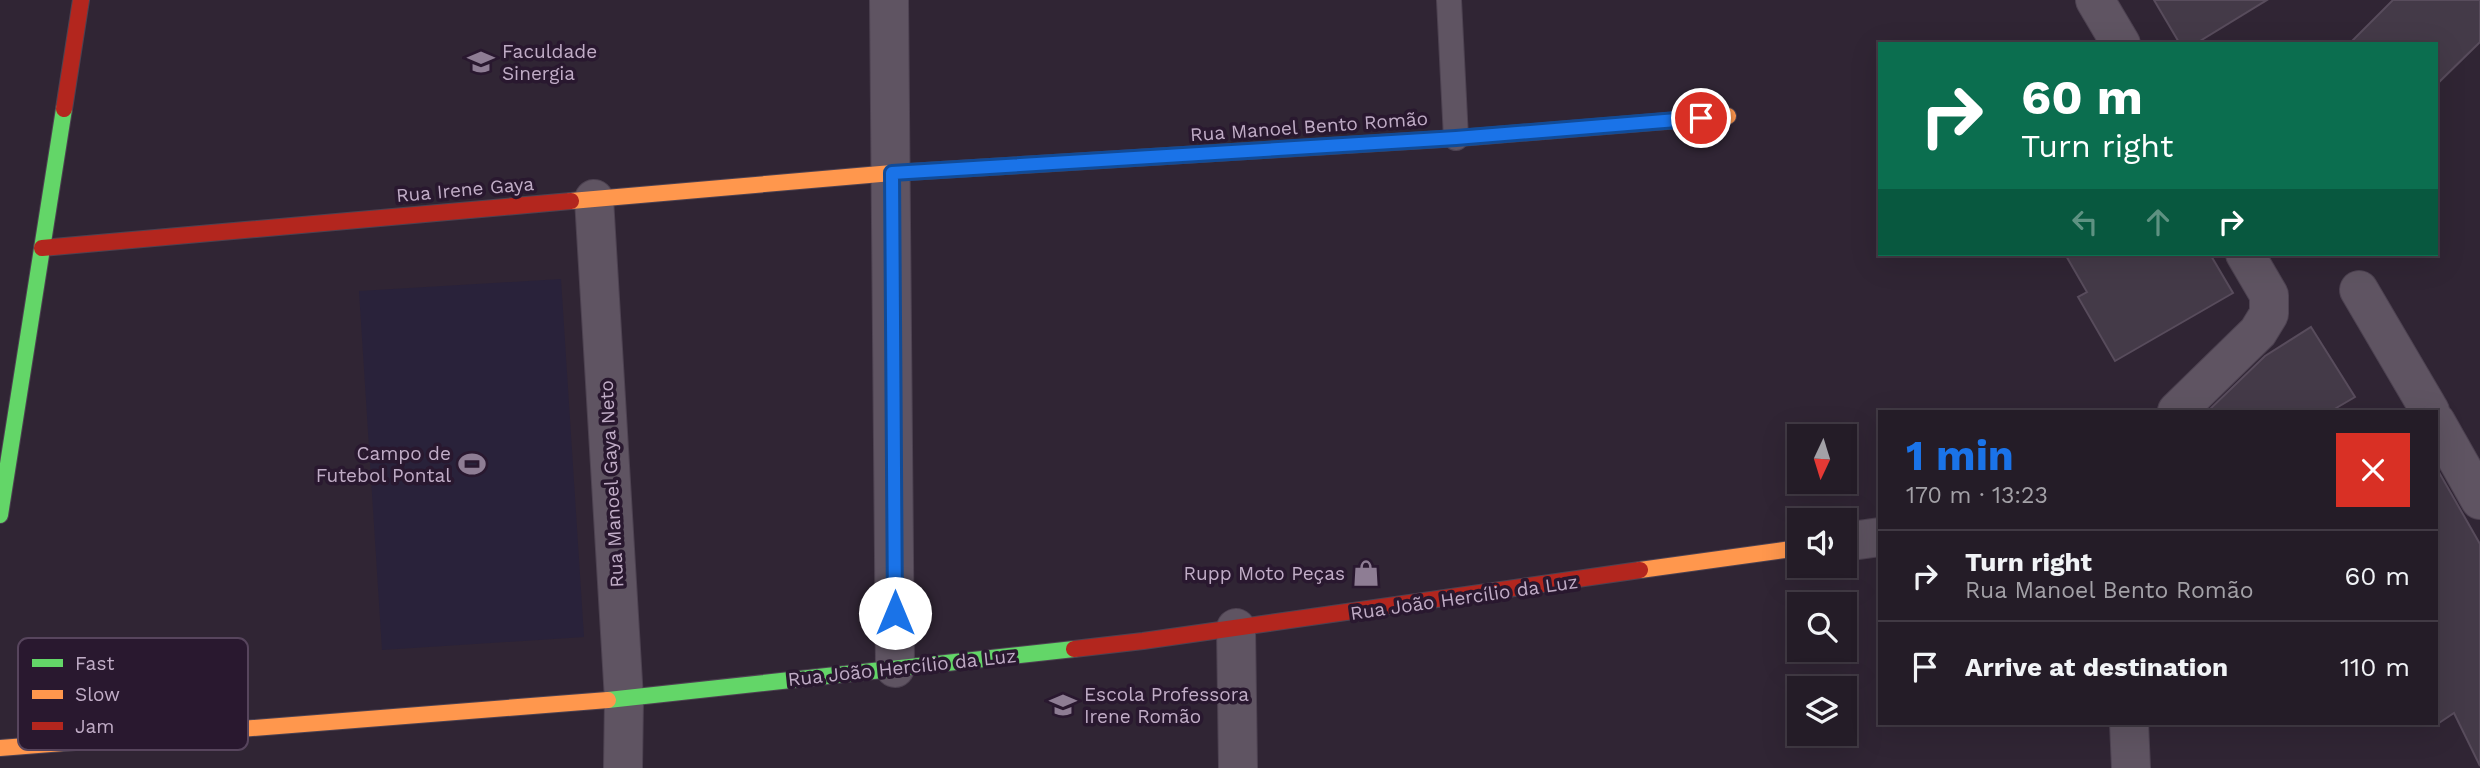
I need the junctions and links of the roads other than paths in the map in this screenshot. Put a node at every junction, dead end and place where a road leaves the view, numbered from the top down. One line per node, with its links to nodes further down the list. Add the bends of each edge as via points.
1 (81, 0): 10 (street)
2 (889, 0): 8 (street)
3 (1449, 0): 7 (lane)
4 (2095, 0): 5 (street)
5 (2120, 42)
6 (1728, 116): 7 (street, Rua Manoel Bento Romão)
7 (1456, 138): 8 (street, Rua Manoel Bento Romão)
8 (892, 173): 9 (street, Rua Irene Gaya); 22 (street)
9 (594, 199): 10 (street, Rua Irene Gaya); 23 (street, Rua Manoel Gaya Neto)
10 (43, 248): 17 (street)
11 (2246, 256): 13 (street, via 2269,295 2269,314 2258,332)
12 (2359, 290): 14 (street)
13 (2178, 410)
14 (2429, 410)
15 (2438, 426): 16 (street)
16 (2480, 500)
17 (0, 514)
18 (1878, 537): 19 (street)
19 (1857, 540)
20 (1787, 550): 21 (street, Rua João Hercílio da Luz)
21 (1236, 628): 22 (street, Rua João Hercílio da Luz); 29 (street)
22 (895, 668): 23 (street, Rua João Hercílio da Luz)
23 (624, 699): 25 (street, Rua João Hercílio da Luz); 28 (street, Rua Manoel Gaya Neto)
24 (2129, 725): 30 (street)
25 (248, 729)
26 (18, 747): 27 (street, Rua João Hercílio da Luz)
27 (0, 748)
28 (623, 768)
29 (1238, 768)
30 (2131, 768)

